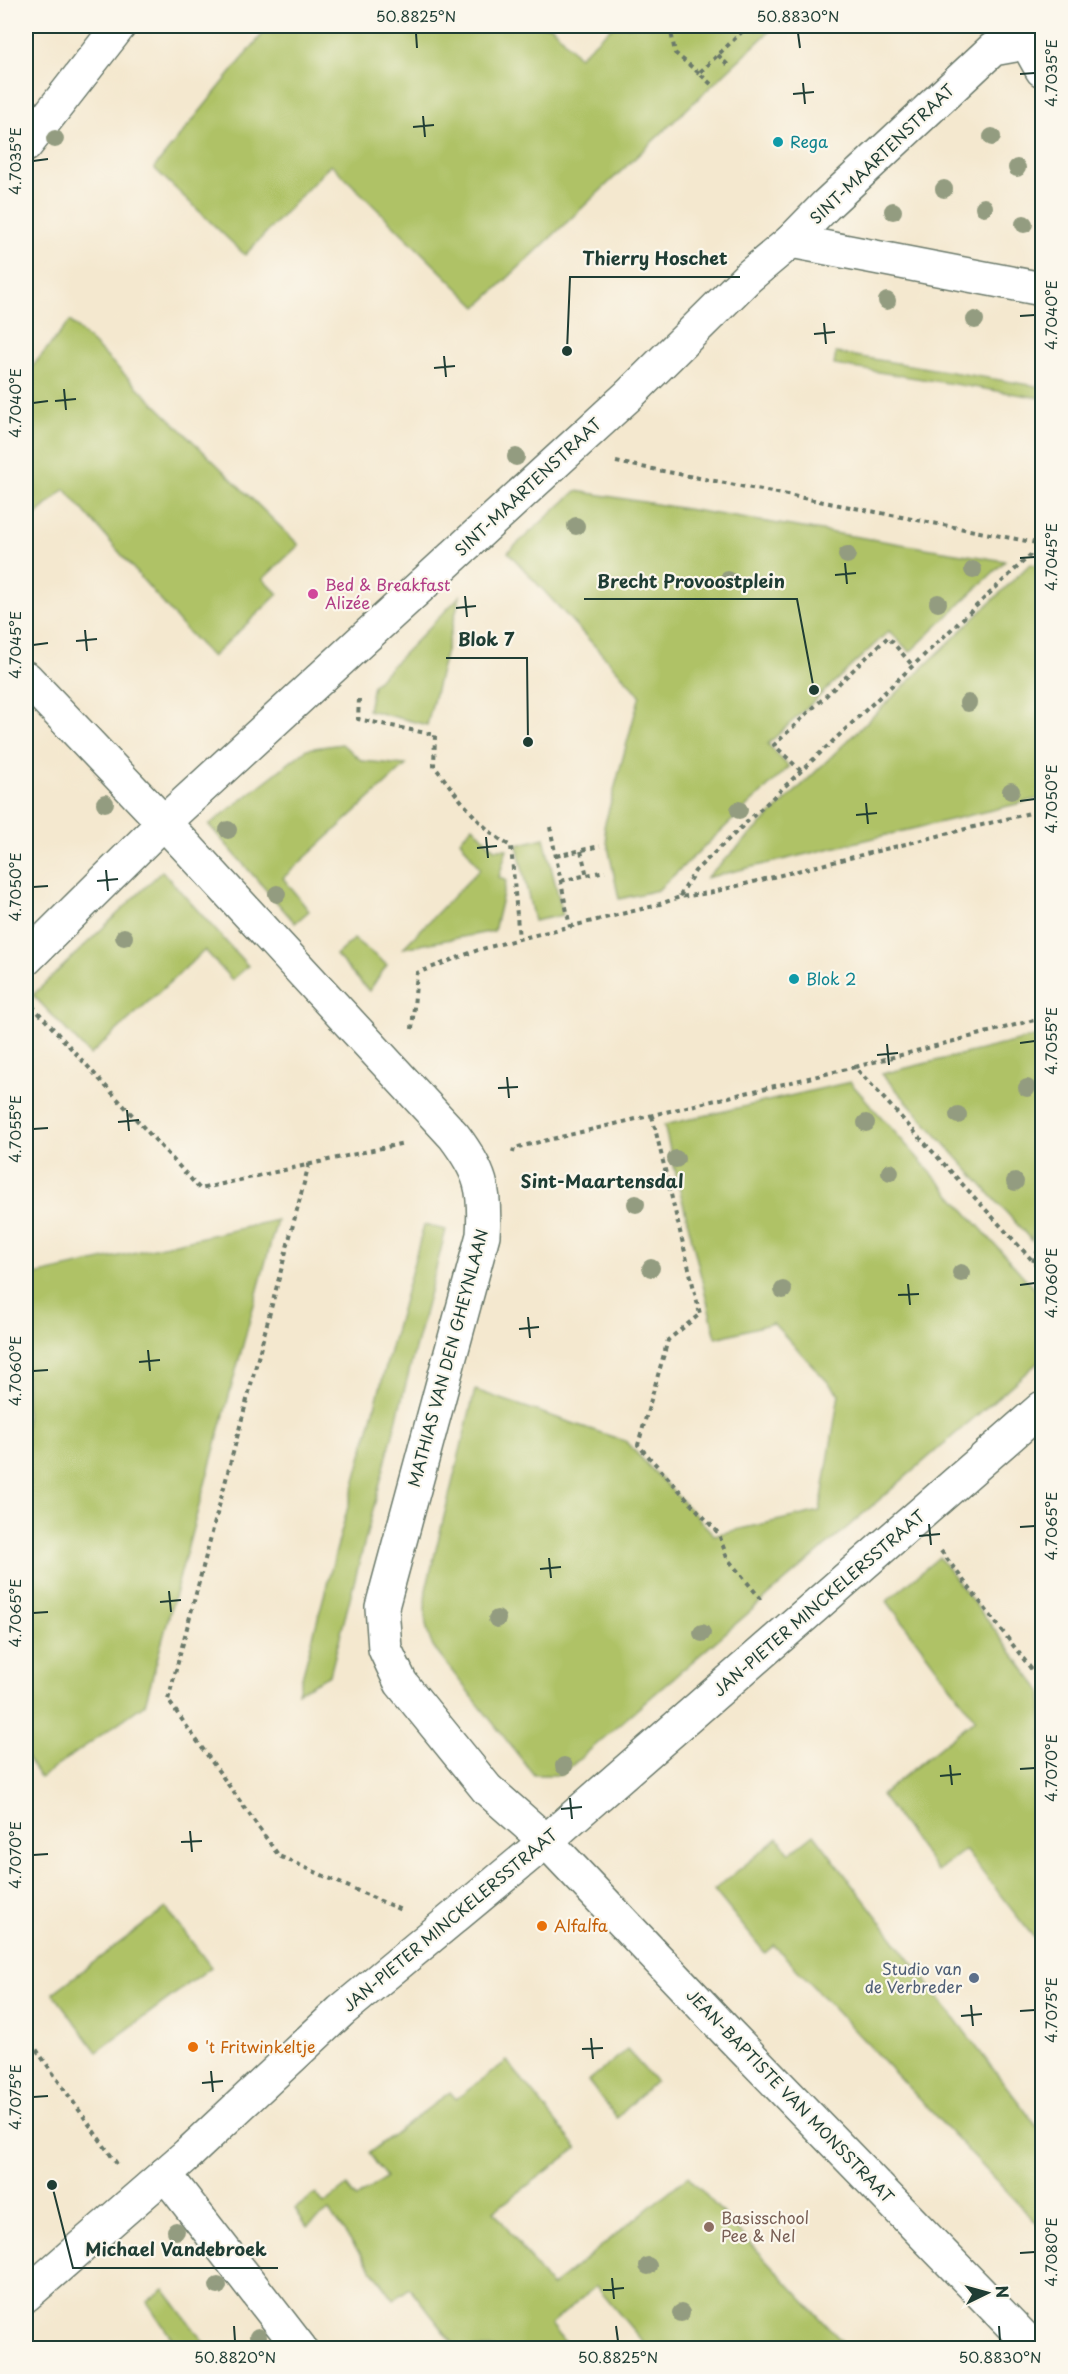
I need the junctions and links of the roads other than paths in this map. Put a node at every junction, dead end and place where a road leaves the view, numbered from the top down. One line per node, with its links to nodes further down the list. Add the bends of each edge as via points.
1 (119, 26): 3 (street)
2 (1038, 51): 4 (street, SINT-MAARTENSTRAAT, via 993,49)
3 (26, 145)
4 (791, 241): 5 (street); 7 (street, SINT-MAARTENSTRAAT)
5 (1042, 289)
6 (26, 678): 7 (street, MATHIAS VAN DEN GHEYNLAAN)
7 (163, 823): 8 (street, SINT-MAARTENSTRAAT); 10 (street, MATHIAS VAN DEN GHEYNLAAN, via 454,1136 480,1178 484,1194 483,1235 382,1607 382,1630 385,1649 401,1683 487,1790)
8 (26, 959)
9 (1042, 1408): 10 (street, JAN-PIETER MINCKELERSSTRAAT)
10 (546, 1841): 11 (street, JAN-PIETER MINCKELERSSTRAAT, via 341,2011); 14 (street, JEAN-BAPTISTE VAN MONSSTRAAT)
11 (165, 2174): 12 (street, JAN-PIETER MINCKELERSSTRAAT); 13 (street)
12 (26, 2295)
13 (300, 2349)
14 (1034, 2349)

